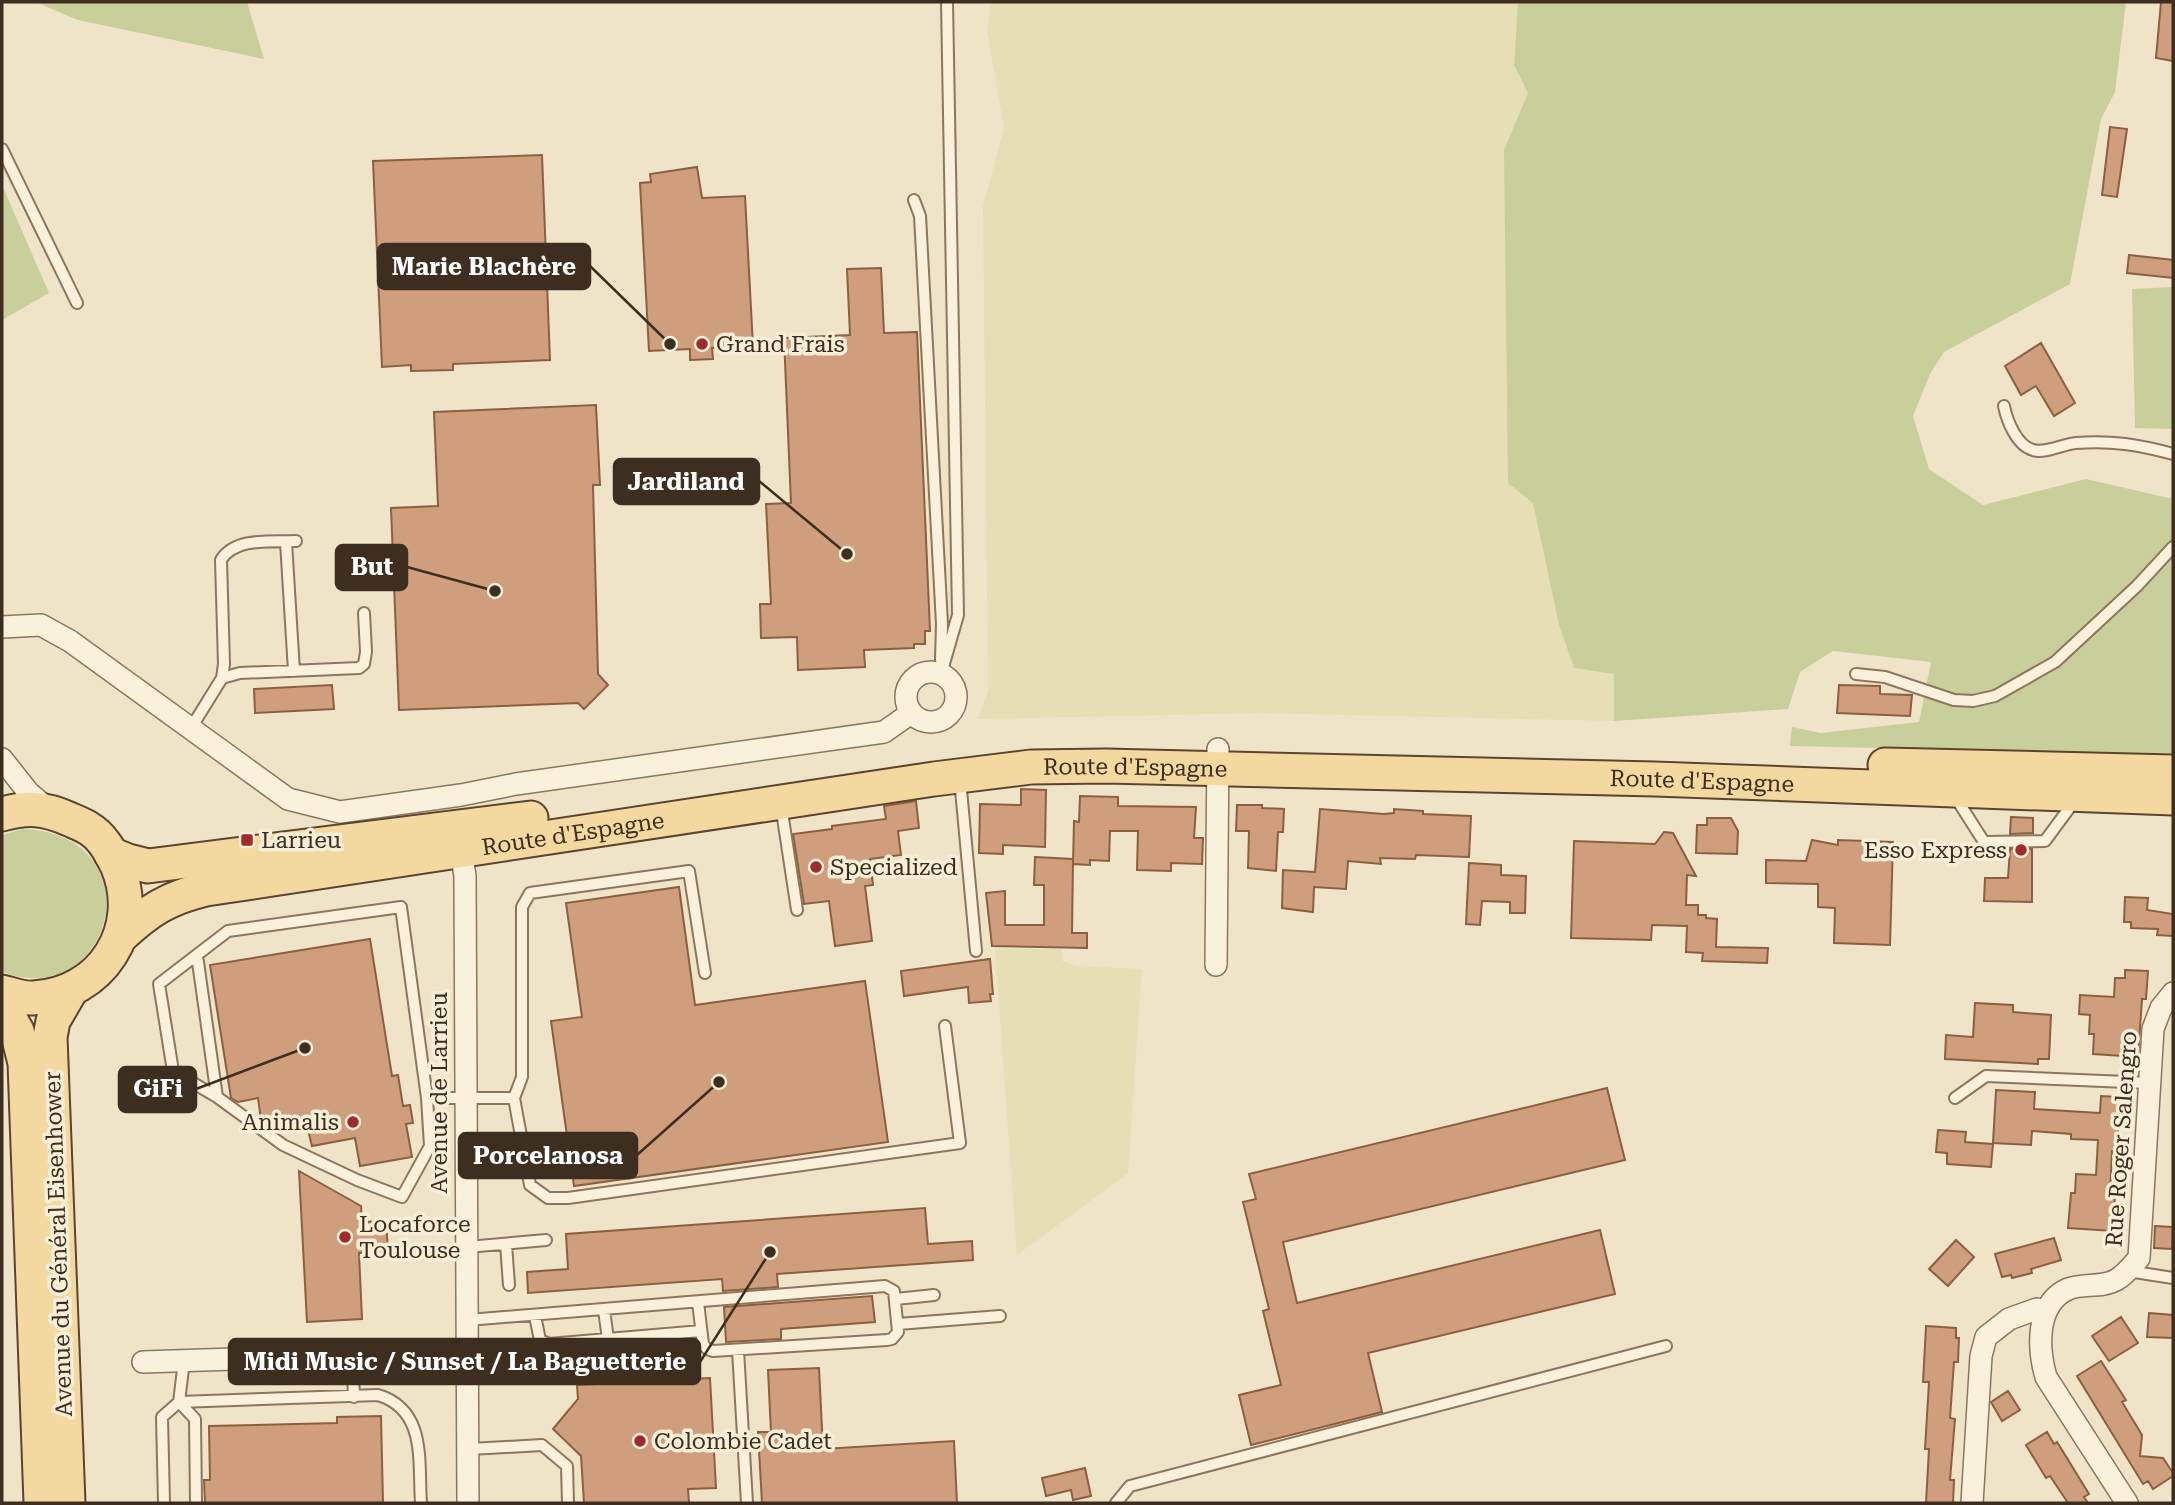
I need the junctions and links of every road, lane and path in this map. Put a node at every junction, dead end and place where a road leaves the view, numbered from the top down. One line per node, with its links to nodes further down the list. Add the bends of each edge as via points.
1 (947, 2): 11 (lane, via 958,615)
2 (2, 149): 4 (lane)
3 (914, 200): 11 (lane, via 920,216)
4 (77, 303)
5 (2004, 407): 6 (lane, via 2022,445 2030,450 2109,441)
6 (2173, 454)
7 (2173, 547): 12 (lane, via 2055,662 1995,696 1954,700 1885,677)
8 (364, 613): 10 (lane, via 364,664)
9 (2, 627): 15 (street, via 41,625)
10 (294, 671): 13 (lane); 13 (lane, via 291,541 239,545 220,560)
11 (941, 674): 14 (street, via 932,671 914,678 905,695); 14 (street, via 956,691 951,712 931,722)
12 (1856, 674)
13 (222, 678): 15 (lane)
14 (911, 713): 15 (street, via 884,732 340,812 289,799)
15 (191, 728)
16 (1218, 759): 18 (main road, Route d'Espagne, via 1079,748); 19 (main road, Route d'Espagne); 20 (main road, Route d'Espagne); 32 (street)
17 (2, 760): 24 (street)
18 (970, 768): 23 (main road, Route d'Espagne); 27 (main road, Route d'Espagne, via 148,866); 30 (lane)
19 (2173, 772)
20 (1951, 790): 21 (main road, Route d'Espagne); 21 (lane, via 1983,842 2045,841)
21 (2080, 795): 22 (main road, Route d'Espagne)
22 (2173, 798)
23 (780, 803): 26 (main road, Route d'Espagne); 28 (lane)
24 (49, 810): 25 (main road); 27 (main road, via 89,828)
25 (2, 814)
26 (461, 851): 29 (main road, Route d'Espagne, via 177,895); 42 (street, Avenue de Larrieu, via 465,876)
27 (111, 854): 29 (main road, via 126,895)
28 (797, 910)
29 (120, 937): 34 (main road, via 96,973)
30 (976, 951)
31 (197, 955): 40 (lane); 40 (lane, via 159,984 173,1071); 41 (lane, via 228,931 401,907)
32 (1216, 965)
33 (705, 973): 43 (lane, via 690,871 530,893 522,907 522,1077)
34 (71, 990): 35 (main road, via 32,999); 72 (main road, Avenue du Général Eisenhower, via 53,1021 50,1037)
35 (2, 992)
36 (2173, 993): 39 (street, Rue Roger Salengro, via 2161,1008 2154,1029)
37 (2, 1005): 71 (main road, Avenue du Général Eisenhower, via 17,1031 26,1063)
38 (945, 1026): 43 (lane, via 960,1143 548,1198 530,1185)
39 (2150, 1083): 44 (lane, via 1986,1076); 48 (street, Rue Roger Salengro, via 2139,1258)
40 (217, 1097): 41 (lane, via 283,1145 402,1197 430,1146)
41 (427, 1098): 42 (lane)
42 (465, 1098): 43 (lane); 47 (street, Avenue de Larrieu)
43 (514, 1098)
44 (1955, 1098)
45 (547, 1240): 46 (lane)
46 (506, 1244): 47 (lane); 50 (lane)
47 (467, 1247): 58 (street, Avenue de Larrieu)
48 (2128, 1271): 49 (lane); 55 (street, Rue Roger Salengro, via 2114,1282 2068,1289)
49 (2173, 1278)
50 (509, 1285)
51 (934, 1295): 52 (lane)
52 (896, 1299): 53 (lane, via 894,1291 885,1286); 59 (lane)
53 (698, 1302): 54 (lane); 60 (lane)
54 (604, 1310): 56 (lane); 61 (lane)
55 (2044, 1313): 80 (street, via 2037,1310 2009,1320 1986,1337); 81 (street, via 2040,1356 2046,1377)
56 (535, 1316): 58 (lane); 61 (lane, via 538,1335 545,1344)
57 (1000, 1317): 59 (lane)
58 (468, 1321): 64 (street, Avenue de Larrieu)
59 (898, 1324): 63 (lane, via 896,1336 887,1340)
60 (701, 1331): 61 (lane); 63 (lane, via 707,1349)
61 (608, 1339)
62 (1666, 1346): 79 (lane, via 1130,1486)
63 (738, 1350): 78 (lane)
64 (469, 1351): 65 (street); 70 (street, Avenue de Larrieu)
65 (352, 1355): 66 (street); 68 (lane)
66 (184, 1361): 67 (street); 69 (lane)
67 (143, 1362)
68 (354, 1397): 69 (lane); 75 (lane, via 393,1399 406,1412 416,1428)
69 (179, 1402): 73 (lane, via 162,1417); 74 (lane, via 195,1419)
70 (470, 1449): 76 (street, Avenue de Larrieu); 77 (lane, via 542,1445 567,1466)
71 (41, 1503)
72 (68, 1503)
73 (164, 1503)
74 (196, 1503)
75 (421, 1503)
76 (468, 1503)
77 (568, 1503)
78 (747, 1503)
79 (1116, 1503)
80 (1972, 1503)
81 (2127, 1503)

